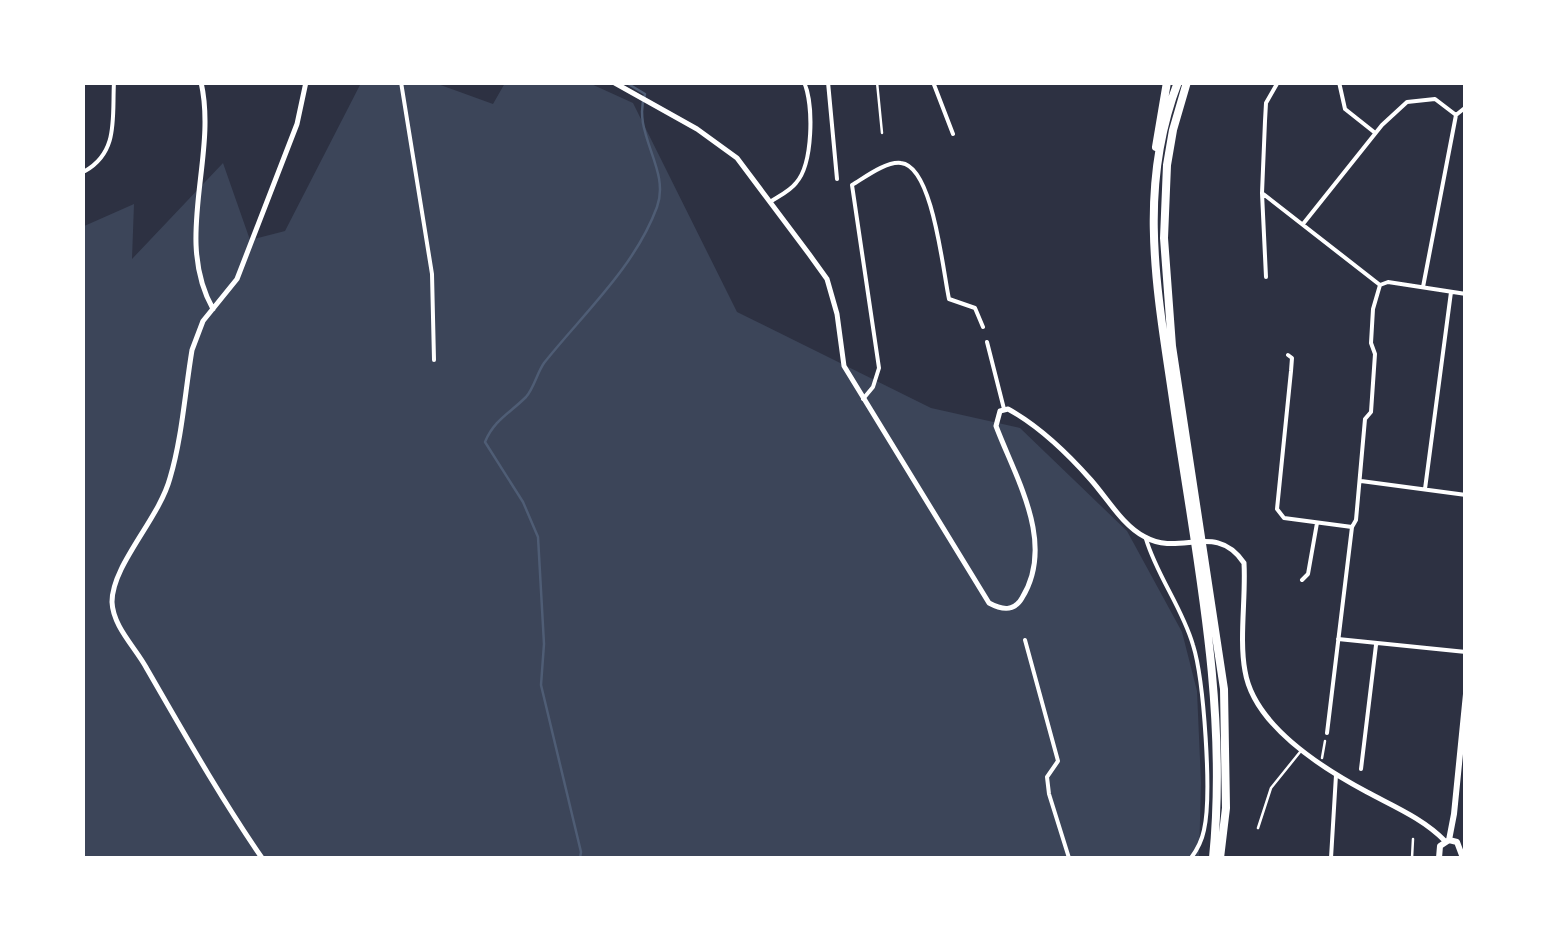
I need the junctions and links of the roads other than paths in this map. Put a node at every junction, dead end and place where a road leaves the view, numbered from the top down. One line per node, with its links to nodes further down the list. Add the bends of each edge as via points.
1 (114, 82): 20 (street, via 110,144 100,162)
2 (201, 82): 31 (street, via 196,240 199,277)
3 (306, 82): 31 (street, via 297,124 237,279)
4 (401, 82): 35 (street, via 432,274)
5 (613, 82): 24 (street, via 737,158)
6 (804, 82): 24 (street, via 810,147 796,184)
7 (828, 82): 22 (street)
8 (876, 82): 18 (lane)
9 (933, 82): 19 (street)
10 (1167, 82): 21 (highway)
11 (1178, 82): 21 (highway)
12 (1187, 82): 41 (highway, via 1167,164 1164,238)
13 (1278, 82): 23 (street, via 1266,103)
14 (1339, 82): 17 (street, via 1346,108)
15 (1466, 107): 16 (street)
16 (1456, 115): 17 (street, via 1435,99 1407,102); 28 (street)
17 (1374, 132): 25 (street)
18 (882, 133)
19 (953, 134)
20 (85, 170)
21 (1155, 170): 41 (highway, via 1157,283)
22 (836, 179)
23 (1262, 193): 25 (street); 26 (street)
24 (770, 202): 36 (street, via 827,279 844,366)
25 (1302, 224): 27 (street)
26 (1266, 277)
27 (1380, 286): 28 (street); 38 (street, via 1372,310 1371,412)
28 (1422, 287): 29 (street)
29 (1451, 292): 30 (street); 39 (street)
30 (1466, 294)
31 (212, 309): 63 (street, via 192,350 171,476 117,576 112,599 119,626)
32 (983, 328): 36 (street, via 975,308 949,298 933,210 913,168 895,163 852,186 879,368)
33 (987, 342): 37 (street)
34 (1288, 355): 42 (street, via 1278,510 1284,518)
35 (434, 360)
36 (863, 399): 37 (street, via 972,579 999,608 1016,606 1024,594 1037,544 996,426)
37 (1004, 409): 44 (street, via 1076,464)
38 (1360, 480): 39 (street); 43 (street)
39 (1425, 489): 40 (street)
40 (1466, 496)
41 (1194, 512): 66 (highway, via 1224,689 1226,808)
42 (1318, 524): 43 (street); 45 (street)
43 (1352, 527): 46 (street)
44 (1146, 539): 52 (street, via 1224,542 1236,551 1244,563 1244,670 1261,708); 65 (street, via 1179,606 1202,692 1205,829)
45 (1302, 580)
46 (1338, 639): 48 (street); 51 (street)
47 (1024, 640): 64 (street, via 1058,761 1047,777)
48 (1376, 644): 49 (street); 54 (street)
49 (1466, 652)
50 (1466, 694): 53 (main road)
51 (1327, 733)
52 (1301, 751): 55 (street); 58 (lane, via 1270,788)
53 (1462, 758): 56 (main road)
54 (1361, 769)
55 (1336, 775): 59 (street); 67 (street)
56 (1456, 794): 57 (street); 61 (main road)
57 (1466, 794)
58 (1258, 828)
59 (1429, 828): 61 (street); 62 (street)
60 (1413, 839): 68 (lane)
61 (1450, 841): 62 (main road); 69 (main road)
62 (1439, 854)
63 (262, 858)
64 (1069, 858)
65 (1192, 858)
66 (1217, 858)
67 (1331, 858)
68 (1412, 858)
69 (1464, 858)

